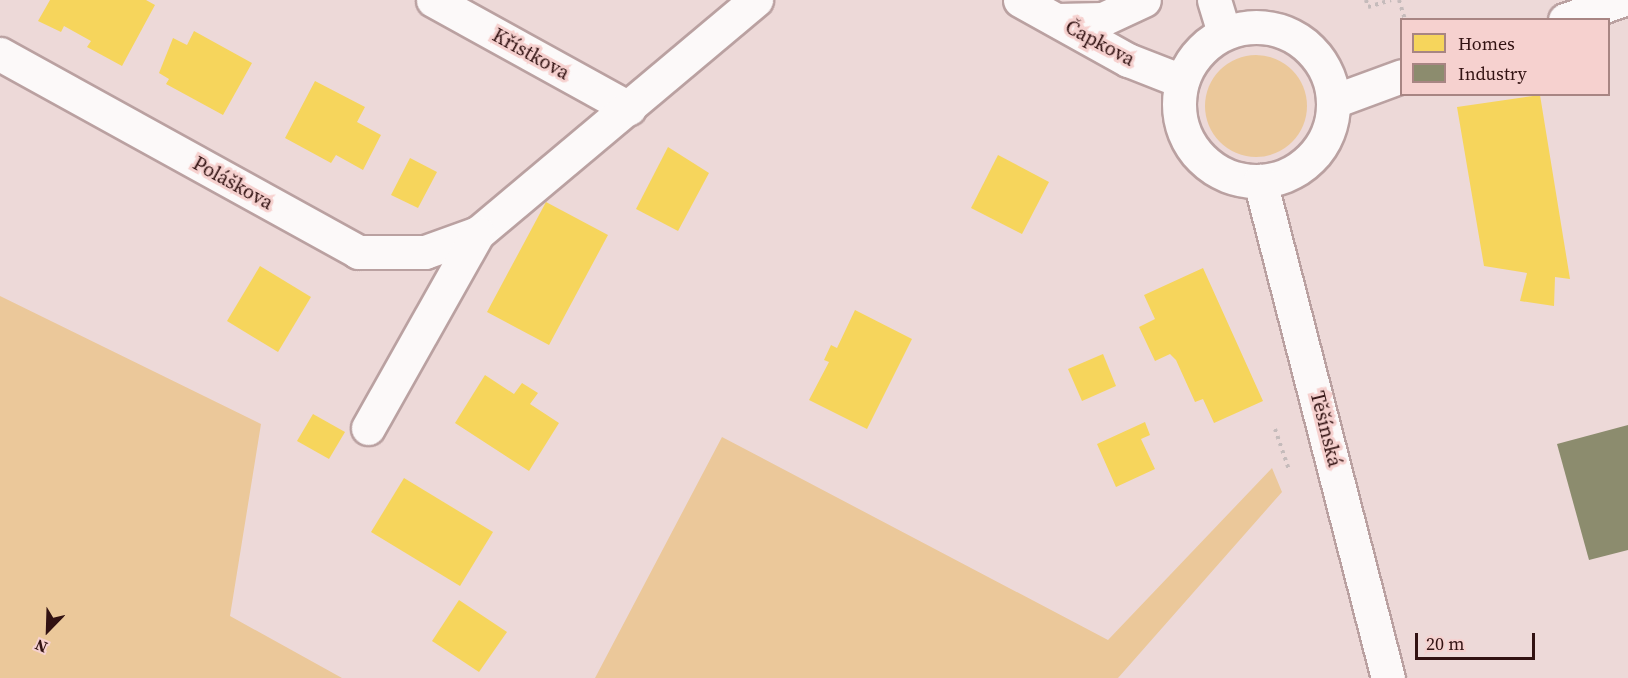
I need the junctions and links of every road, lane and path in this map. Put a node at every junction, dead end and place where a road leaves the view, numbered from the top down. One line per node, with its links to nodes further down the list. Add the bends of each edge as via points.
1 (433, 0): 18 (street, Křístkova)
2 (756, 0): 18 (street, Poláškova)
3 (1020, 0): 12 (street, Čapkova)
4 (1144, 0): 12 (street, via 1103,20)
5 (1214, 0): 13 (street)
6 (1366, 0): 7 (path, via 1368,7)
7 (1391, 0)
8 (1399, 0): 10 (path)
9 (1621, 0): 11 (street)
10 (1405, 18)
11 (1571, 18)
12 (1056, 20): 16 (street, Čapkova, via 1128,60)
13 (1224, 33): 16 (street, via 1206,45); 17 (street, via 1248,27 1297,38 1329,76)
14 (0, 54): 20 (street, Poláškova, via 358,252 425,252)
15 (1400, 76): 17 (street)
16 (1182, 81): 19 (street, via 1178,105 1195,151 1212,168)
17 (1334, 101): 19 (street, via 1321,147 1284,177)
18 (629, 108): 20 (street, Poláškova)
19 (1260, 181): 24 (street, Těšínská)
20 (478, 233): 21 (street, Poláškova)
21 (368, 428)
22 (1275, 429): 23 (path)
23 (1289, 470)
24 (1388, 678)

